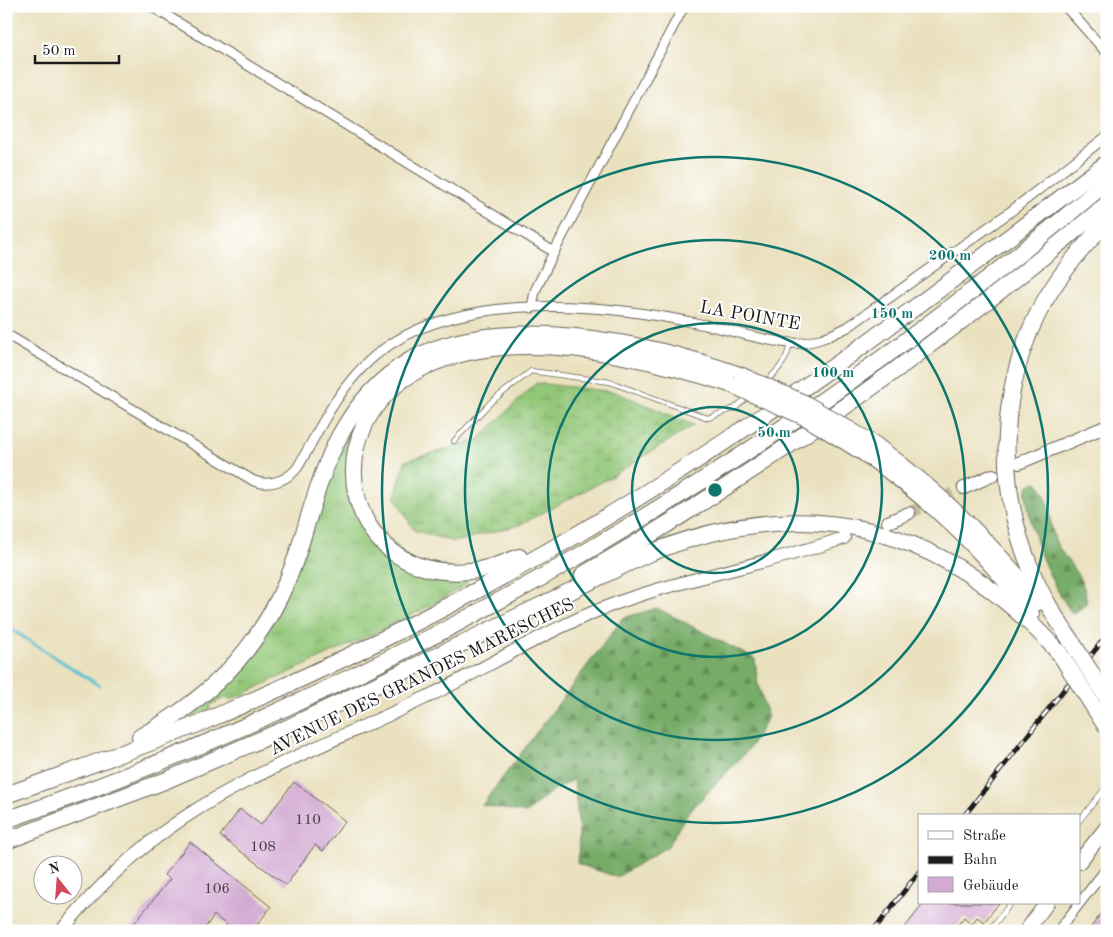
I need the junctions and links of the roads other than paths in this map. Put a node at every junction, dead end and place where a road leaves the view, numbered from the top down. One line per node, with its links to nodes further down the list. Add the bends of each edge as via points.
1 (151, 6): 10 (street)
2 (684, 6): 10 (street)
3 (1066, 6): 4 (street)
4 (1106, 50)
5 (1107, 136): 13 (street, LA POINTE, via 1003,217 848,327 824,338)
6 (1107, 163): 21 (highway, via 821,377)
7 (1107, 182): 32 (highway, via 977,288 823,402 707,480 556,571 443,632 279,711 167,760)
8 (1107, 204): 26 (highway, via 952,328 804,435 622,552)
9 (1107, 221): 24 (highway, via 1070,264 1045,300 1024,346 1009,406 1006,464 1015,520)
10 (554, 252): 11 (street, via 535,291)
11 (532, 308): 12 (street, LA POINTE, via 453,318 422,328 387,346 342,390 294,472 282,480 262,484 243,476); 13 (street, LA POINTE, via 633,311)
12 (6, 334)
13 (790, 344): 16 (lane, via 777,372 734,408 708,418 610,382 531,371 491,402)
14 (736, 380): 21 (highway, via 599,352 534,347 484,350 444,359 406,377 380,400 359,436 353,479 363,514 386,544 418,564 448,571 490,567 525,555); 24 (highway, bridge, via 869,449 965,536); 29 (highway, via 644,347 542,336 463,341 410,360 376,385 343,429 323,473 283,591 259,634 237,663 201,698 156,728)
15 (1107, 426): 17 (main road)
16 (454, 441)
17 (1019, 463)
18 (993, 476): 19 (main road)
19 (964, 488)
20 (909, 513): 22 (main road)
21 (599, 521): 29 (highway, via 476,590 325,667 189,727)
22 (888, 522)
23 (844, 538): 42 (main road, AVENUE DES GRANDES MARESCHES, via 611,605 242,785 184,818 145,846 99,888)
24 (1048, 624): 25 (highway); 26 (highway, via 1012,606 951,563 915,546 856,528 782,522 723,529 662,548)
25 (1066, 649): 27 (highway, bridge); 28 (highway, bridge)
26 (446, 652): 35 (highway, via 348,701 223,757)
27 (1107, 698)
28 (1107, 728)
29 (48, 780): 31 (highway)
30 (1107, 786): 33 (lane)
31 (6, 794)
32 (6, 820)
33 (1080, 820)
34 (1107, 827): 36 (main road)
35 (6, 841)
36 (1080, 861)
37 (1107, 868): 38 (street)
38 (1080, 903)
39 (1010, 904): 43 (lane)
40 (1046, 904): 44 (main road)
41 (1079, 904): 45 (street)
42 (61, 931)
43 (989, 931)
44 (1026, 931)
45 (1058, 931)

